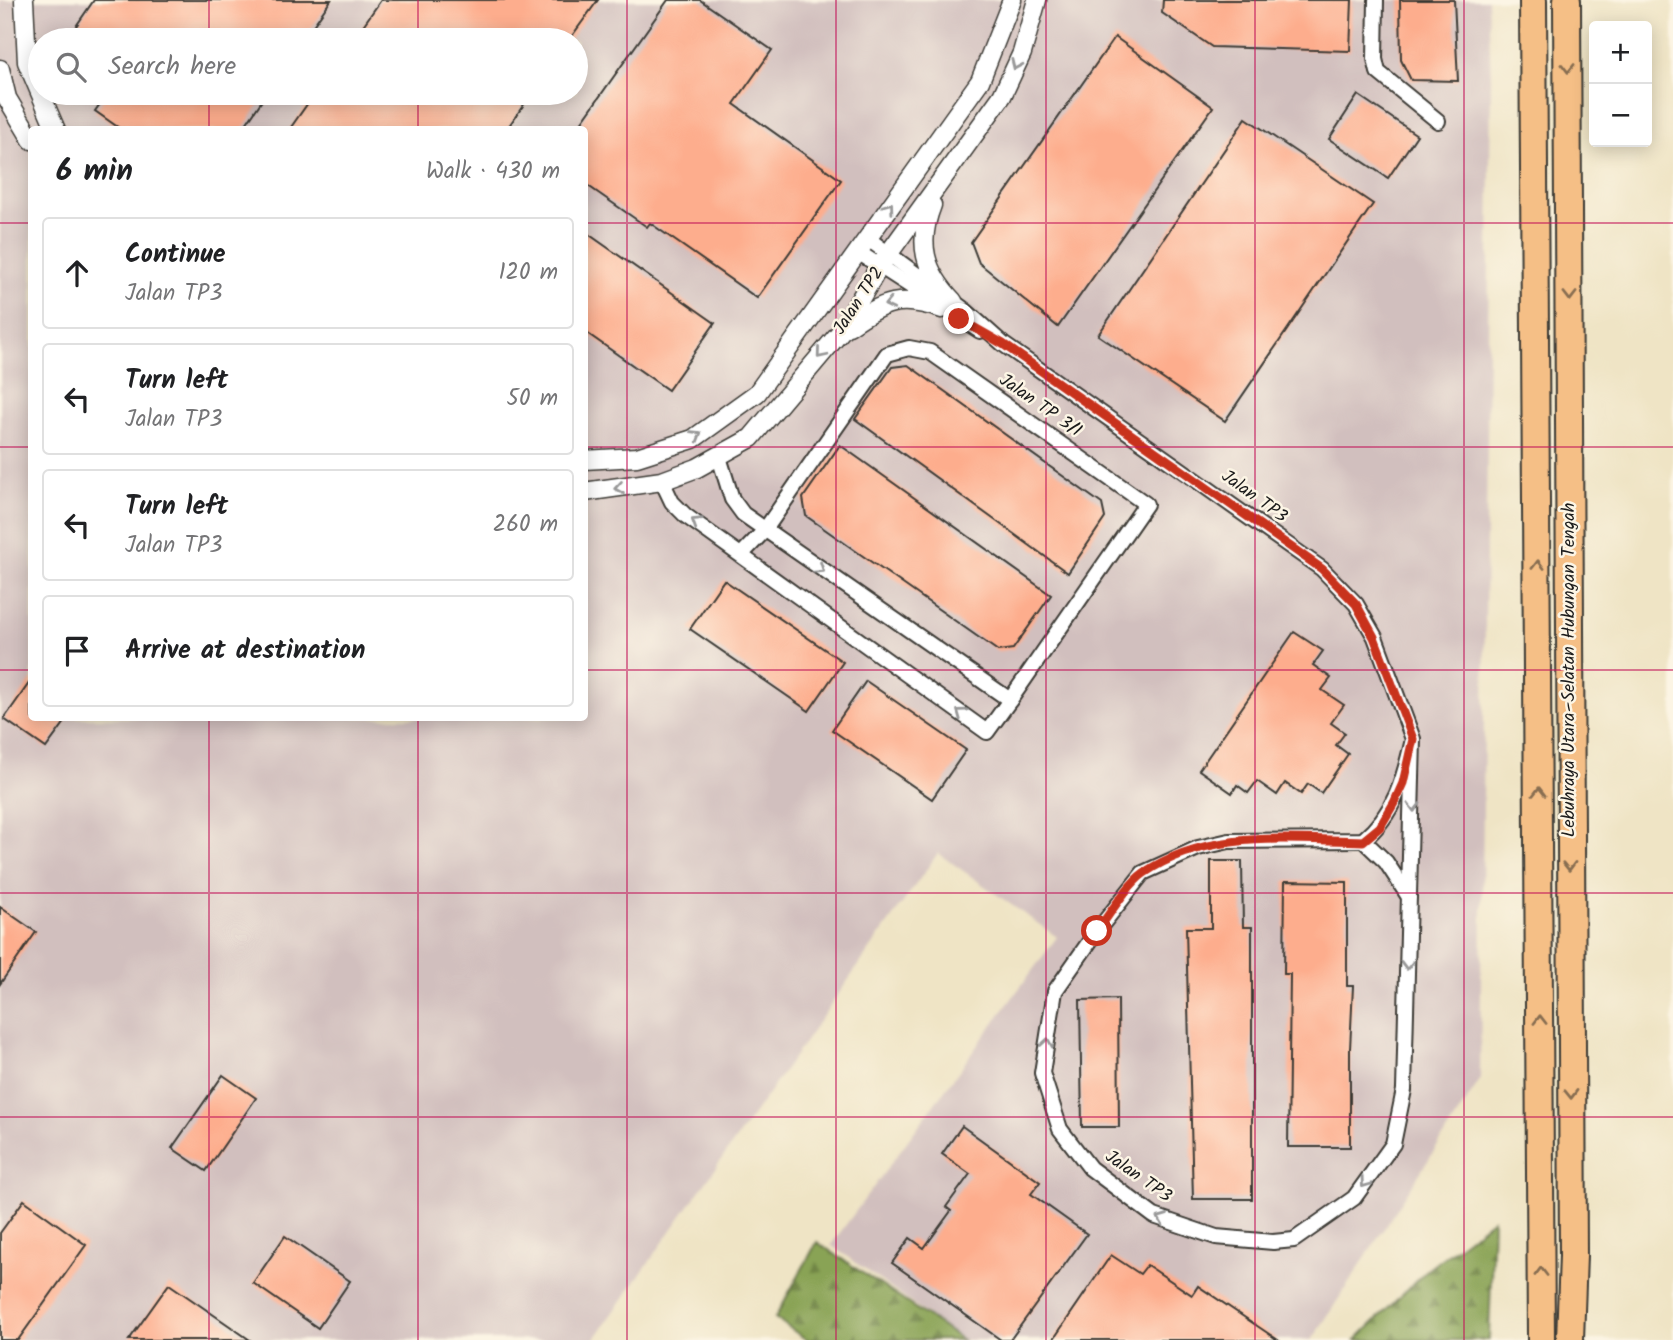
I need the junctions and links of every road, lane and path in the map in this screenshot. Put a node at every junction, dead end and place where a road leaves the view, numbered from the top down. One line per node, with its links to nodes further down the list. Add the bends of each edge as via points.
1 (24, 0): 7 (street)
2 (1012, 0): 14 (street, Jalan TP2, one-way to 2, via 980,81)
3 (1037, 0): 13 (street, Jalan TP2, one-way to 13, via 1022,53 1002,96)
4 (1376, 0): 10 (street, via 1378,72)
5 (1532, 0): 28 (highway, Lebuhraya Utara–Selatan Hubungan Tengah, one-way to 5)
6 (1567, 0): 29 (highway, Lebuhraya Utara–Selatan Hubungan Tengah, one-way to 29)
7 (28, 64)
8 (0, 69): 12 (street, via 7,98)
9 (46, 105): 11 (street)
10 (1438, 121)
11 (55, 126)
12 (28, 133)
13 (941, 182): 15 (street, Jalan TP2); 16 (street, via 927,216 922,250)
14 (862, 245): 15 (street, Jalan TP3); 19 (street, Jalan TP2, one-way to 14, via 637,457 693,439 757,393)
15 (884, 262): 16 (street, Jalan TP3); 17 (street, Jalan TP2)
16 (947, 305): 17 (street, one-way to 17, via 895,301 874,307); 25 (street, Jalan TP3, via 1322,569 1356,604 1374,637)
17 (842, 330): 18 (street, Jalan TP2, one-way to 18, via 751,438)
18 (719, 457): 20 (street, Jalan TP2); 22 (street, via 732,499)
19 (588, 460)
20 (662, 481): 21 (street, Jalan TP2, one-way to 21); 23 (street, one-way to 20, via 686,516 672,502)
21 (588, 491)
22 (764, 531): 23 (street); 24 (street, one-way to 24); 24 (street, Jalan TP 3/1, via 887,354 909,348 930,352 1146,504)
23 (742, 554): 24 (street, one-way to 23, via 987,732)
24 (1010, 700)
25 (1413, 739): 26 (street, via 1394,803 1380,827); 27 (street, Jalan TP3, one-way to 27)
26 (1363, 841): 27 (street, via 1386,862); 27 (street, Jalan TP3, one-way to 26, via 1405,1090 1393,1144 1354,1198 1294,1240 1216,1237 1154,1216 1090,1168 1060,1129 1042,1073 1055,991 1143,873 1198,848 1229,841)
27 (1409, 897)
28 (1541, 1340)
29 (1570, 1340)

